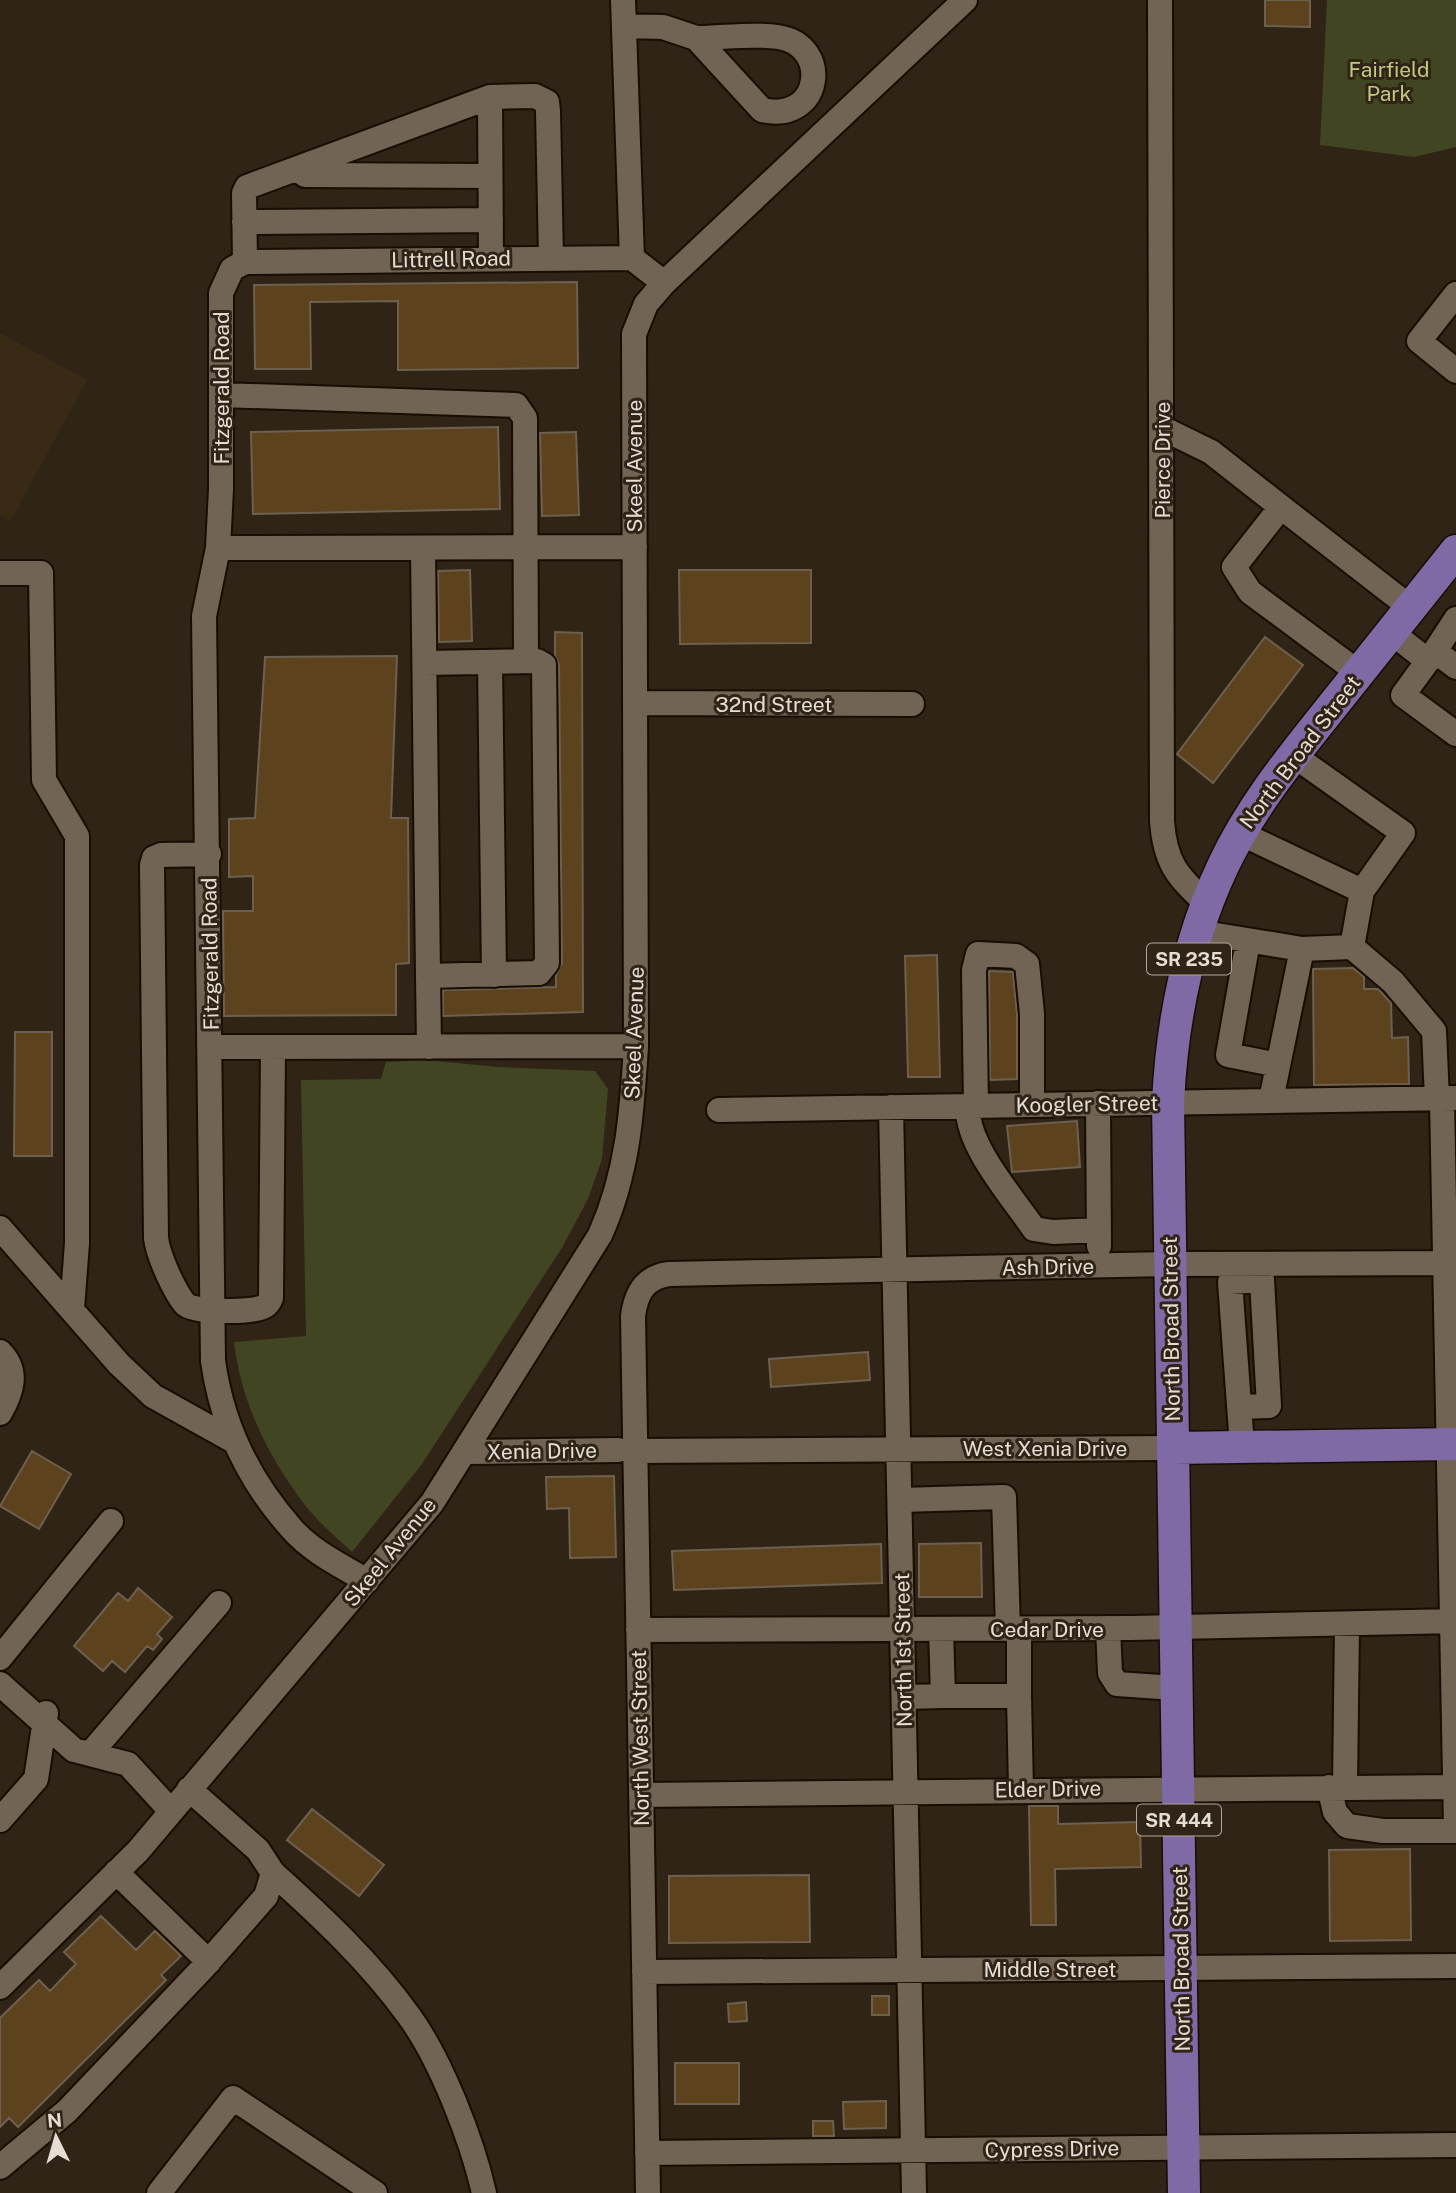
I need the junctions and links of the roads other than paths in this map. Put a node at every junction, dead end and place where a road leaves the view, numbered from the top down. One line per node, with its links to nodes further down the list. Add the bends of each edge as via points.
1 (623, 0): 4 (street)
2 (965, 0): 15 (street, Skeel Avenue)
3 (1160, 0): 21 (street, Pierce Drive)
4 (624, 26): 5 (street, via 663,27); 12 (street)
5 (696, 38): 5 (street, via 762,110 777,113 796,108 815,80 811,62 797,45 779,37)
6 (490, 97): 7 (street); 8 (street); 11 (street, via 535,96 547,102)
7 (297, 168): 8 (street, via 305,175); 10 (street, Fitzgerald Road, via 247,187)
8 (490, 176): 9 (street)
9 (491, 220): 10 (street); 13 (street)
10 (244, 222): 14 (street, Fitzgerald Road)
11 (551, 258): 12 (street, Littrell Road); 13 (street, Littrell Road)
12 (632, 258): 15 (street)
13 (491, 259): 14 (street, Littrell Road)
14 (238, 265): 20 (street, Fitzgerald Road, via 221,293)
15 (664, 282): 24 (street, Skeel Avenue, via 646,304 634,334)
16 (1456, 295): 19 (street, via 1419,341)
17 (1456, 315): 18 (street, via 1438,337)
18 (1456, 351)
19 (1456, 371)
20 (222, 395): 23 (street, via 516,405 525,418); 25 (street, Fitzgerald Road)
21 (1162, 428): 22 (street, via 1211,452); 45 (street, Pierce Drive, via 1164,846)
22 (1281, 507): 29 (street); 37 (street, via 1234,567 1250,592)
23 (525, 547): 24 (street); 26 (street); 33 (street)
24 (635, 547): 38 (street, Skeel Avenue)
25 (218, 548): 26 (street); 43 (street, Fitzgerald Road, via 204,616)
26 (424, 548): 35 (street)
27 (1451, 567): 29 (main road, North Broad Street / SR 235)
28 (0, 573): 72 (street, via 41,573 44,780 77,836 77,1244)
29 (1411, 608): 31 (main road, North Broad Street / SR 235)
30 (1456, 620): 32 (street)
31 (1391, 632): 32 (street); 37 (main road, North Broad Street / SR 235)
32 (1431, 656): 36 (street); 40 (street, via 1403,695)
33 (526, 661): 34 (street); 49 (street, via 544,665 547,963 539,973)
34 (489, 662): 35 (street); 49 (street)
35 (425, 663): 50 (street)
36 (1456, 667)
37 (1359, 673): 41 (main road, North Broad Street / SR 235)
38 (635, 703): 39 (street, 32nd Street); 52 (street, Skeel Avenue)
39 (912, 704)
40 (1456, 734)
41 (1293, 755): 42 (main road, North Broad Street / SR 235); 44 (street, via 1403,833)
42 (1240, 833): 44 (street); 45 (main road, North Broad Street / SR 235)
43 (209, 854): 54 (street, Fitzgerald Road); 73 (street, via 161,855 152,865 157,1247 185,1305)
44 (1362, 891): 47 (street)
45 (1202, 918): 46 (street); 58 (main road, North Broad Street / SR 235, via 1174,1032)
46 (1248, 941): 48 (street); 55 (street, via 1228,1055)
47 (1352, 947): 48 (street); 56 (street, via 1393,982 1434,1031)
48 (1302, 949): 55 (street)
49 (494, 975): 50 (street)
50 (428, 976): 51 (street)
51 (429, 1046): 52 (street); 53 (street)
52 (636, 1046): 82 (street, Skeel Avenue, via 628,1148 609,1216 570,1287)
53 (274, 1047): 54 (street); 73 (street, via 271,1298 255,1310)
54 (211, 1048): 73 (street, Fitzgerald Road)
55 (1278, 1065): 57 (street)
56 (1445, 1099): 57 (street, Koogler Street); 66 (street)
57 (1271, 1100): 58 (street, Koogler Street)
58 (1168, 1102): 59 (street, Koogler Street); 67 (main road, North Broad Street / SR 235)
59 (1098, 1103): 60 (street, Koogler Street); 65 (street)
60 (1032, 1105): 61 (street, Koogler Street); 61 (street, via 1027,964 1016,956 978,954)
61 (972, 1106): 62 (street, Koogler Street); 65 (street, via 970,1125 981,1151 1034,1228)
62 (891, 1107): 63 (street, Koogler Street); 69 (street, North 1st Street)
63 (719, 1110)
64 (0, 1228): 72 (street)
65 (1099, 1230): 68 (street)
66 (1451, 1263): 70 (street, Ash Drive); 77 (street)
67 (1170, 1264): 68 (street, Ash Drive); 70 (street, Ash Drive); 80 (main road, North Broad Street / SR 235)
68 (1100, 1266): 69 (street, Ash Drive)
69 (895, 1270): 71 (street, Ash Drive, via 669,1274 654,1276); 79 (street, North 1st Street)
70 (1230, 1273): 78 (street)
71 (644, 1285): 81 (street, North West Street, via 632,1316)
72 (72, 1309): 76 (street, via 153,1396)
73 (212, 1310): 76 (street, Fitzgerald Road, via 218,1399)
74 (0, 1352): 75 (street, via 13,1371)
75 (0, 1413)
76 (232, 1440): 85 (street, Fitzgerald Road, via 293,1530 326,1557)
77 (1453, 1444): 78 (main road, West Xenia Drive); 87 (street)
78 (1242, 1447): 80 (main road, West Xenia Drive)
79 (898, 1448): 80 (street, West Xenia Drive); 81 (street, West Xenia Drive); 83 (street, North 1st Street)
80 (1173, 1448): 89 (main road, North Broad Street / SR 444)
81 (626, 1451): 82 (street, Xenia Drive); 94 (street, North West Street)
82 (465, 1452): 85 (street, Skeel Avenue, via 432,1503)
83 (900, 1500): 91 (street, North 1st Street); 93 (street, via 1004,1497)
84 (111, 1521): 95 (street)
85 (368, 1581): 106 (street, Skeel Avenue)
86 (219, 1602): 102 (street)
87 (1454, 1622): 88 (street, Cedar Drive); 104 (street)
88 (1347, 1624): 89 (street, Cedar Drive); 103 (street)
89 (1175, 1627): 90 (street, Cedar Drive); 97 (main road, North Broad Street / SR 444)
90 (1108, 1628): 93 (street, Cedar Drive); 97 (street, via 1110,1673 1116,1684)
91 (902, 1629): 92 (street, Cedar Drive); 94 (street, Cedar Drive); 100 (street, North 1st Street)
92 (941, 1629): 93 (street, Cedar Drive); 98 (street)
93 (1014, 1629): 99 (street)
94 (638, 1630): 109 (street, North West Street)
95 (0, 1658)
96 (0, 1684): 101 (street)
97 (1175, 1688): 105 (main road, North Broad Street / SR 444)
98 (943, 1696): 99 (street); 100 (street)
99 (1019, 1696): 107 (street)
100 (904, 1697): 108 (street, North 1st Street)
101 (46, 1715): 102 (street, via 74,1750); 112 (street, via 36,1779)
102 (90, 1754): 110 (street, via 128,1765)
103 (1337, 1787): 104 (street, Elder Drive); 105 (street, Elder Drive); 111 (street, via 1335,1812 1347,1826 1383,1831)
104 (1456, 1787): 111 (street)
105 (1178, 1788): 107 (street, Elder Drive); 117 (main road, North Broad Street / SR 444)
106 (189, 1789): 110 (street, Skeel Avenue); 114 (street, via 258,1850)
107 (1021, 1790): 108 (street, Elder Drive)
108 (906, 1791): 109 (street, Elder Drive); 118 (street, North 1st Street)
109 (641, 1795): 119 (street, North West Street)
110 (170, 1810): 113 (street, Skeel Avenue)
111 (1456, 1830)
112 (2, 1831)
113 (116, 1872): 115 (street); 120 (street, Skeel Avenue)
114 (272, 1873): 115 (street, via 266,1896); 128 (street, via 342,1935 410,2017 439,2070 478,2166)
115 (209, 1962): 125 (street, via 67,2111)
116 (1456, 1965): 117 (street, Middle Street)
117 (1181, 1968): 118 (street, Middle Street); 122 (main road, North Broad Street / SR 444)
118 (909, 1970): 119 (street, Middle Street); 123 (street, North 1st Street)
119 (644, 1972): 124 (street, North West Street)
120 (0, 1987)
121 (1456, 2145): 122 (street, Cypress Drive)
122 (1183, 2148): 123 (street, Cypress Drive); 131 (main road, North Broad Street / SR 444)
123 (913, 2151): 124 (street, Cypress Drive); 130 (street, North 1st Street)
124 (647, 2153): 129 (street, North West Street)
125 (0, 2167)
126 (159, 2193): 127 (street, via 233,2098)
127 (375, 2193)
128 (484, 2193)
129 (648, 2193)
130 (914, 2193)
131 (1184, 2193)

